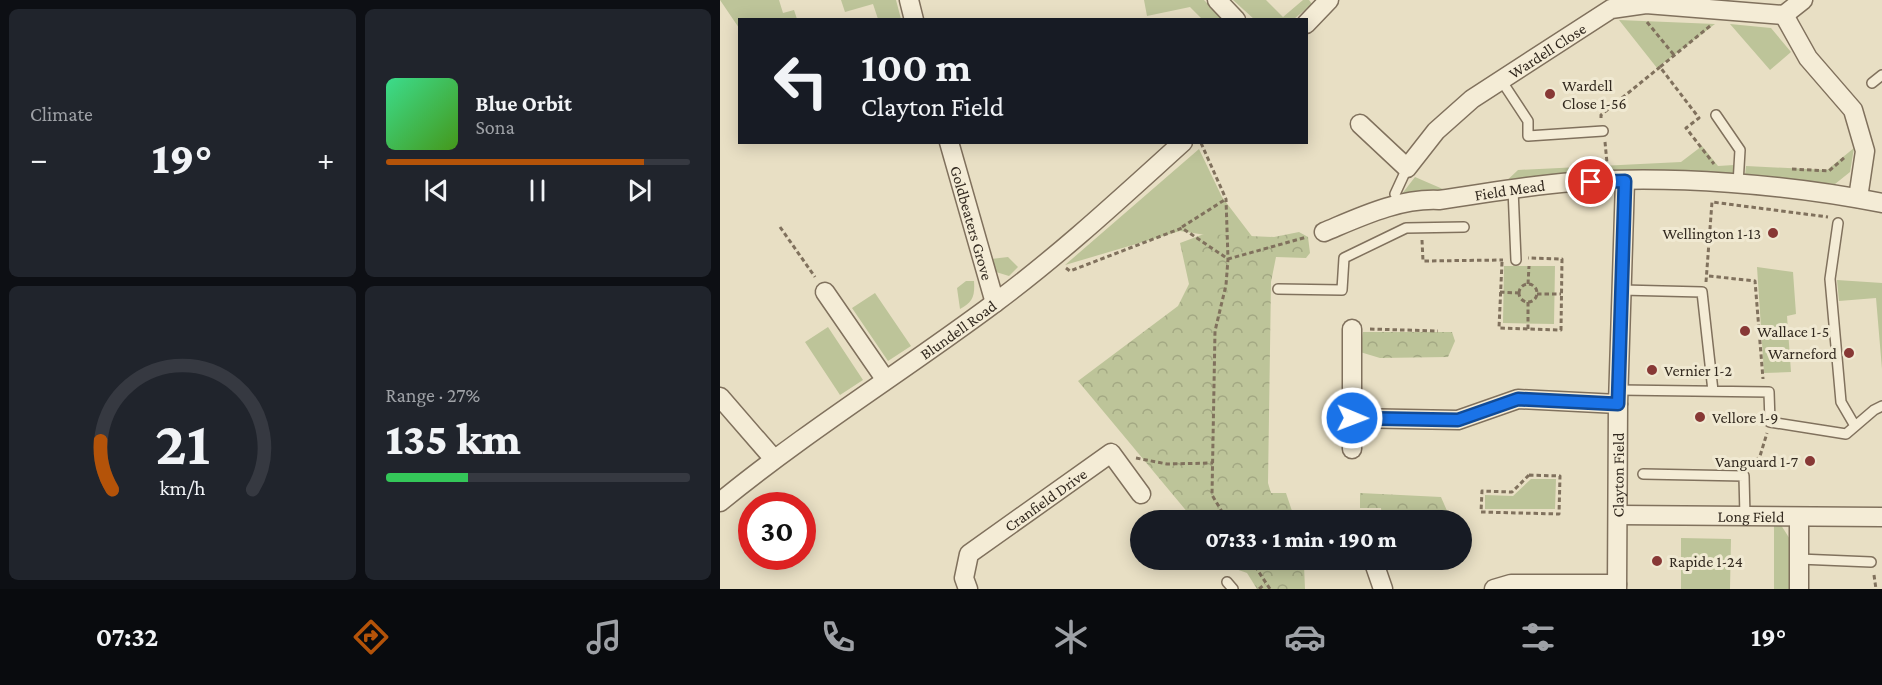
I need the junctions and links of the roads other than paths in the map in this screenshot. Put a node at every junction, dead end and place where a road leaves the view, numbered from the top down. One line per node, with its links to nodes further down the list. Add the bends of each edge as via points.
1 (909, 0): 8 (street)
2 (1217, 0): 9 (street)
3 (1329, 0): 10 (street)
4 (1803, 0): 7 (street)
5 (1642, 3): 6 (street, Wardell Close); 12 (street, Wardell Close, via 1611,9)
6 (1737, 6): 7 (street, Wardell Close)
7 (1784, 15): 24 (street, via 1808,58 1853,110 1865,151)
8 (914, 18)
9 (1234, 18)
10 (1308, 22)
11 (1882, 75): 13 (lane)
12 (1501, 80): 16 (lane, via 1528,121 1528,136); 19 (street, Wardell Close, via 1436,131)
13 (1872, 83)
14 (1716, 115): 21 (lane, via 1740,150)
15 (1360, 124): 19 (street)
16 (1603, 130)
17 (950, 144): 33 (street, Goldbeaters Grove)
18 (1181, 144): 33 (street, Blundell Road)
19 (1407, 168): 23 (lane)
20 (1625, 181): 21 (street, Field Mead); 22 (street, Field Mead); 31 (street, Clayton Field)
21 (1738, 184): 24 (street, Field Mead)
22 (1513, 189): 28 (street, Field Mead, via 1401,203); 29 (lane)
23 (1395, 194)
24 (1858, 198): 25 (street, Field Mead)
25 (1882, 203)
26 (1838, 221): 41 (lane, via 1830,279 1841,402)
27 (1464, 227): 30 (lane, via 1406,228 1344,258 1342,290)
28 (1324, 232)
29 (1516, 260)
30 (1278, 289)
31 (1622, 290): 36 (lane, via 1702,292); 38 (street, Clayton Field)
32 (825, 292): 35 (street)
33 (995, 303): 35 (street, Blundell Road)
34 (1352, 329): 40 (street)
35 (885, 379): 43 (street, Blundell Road)
36 (1713, 391): 38 (lane); 41 (lane, via 1769,392 1770,422 1846,434)
37 (720, 397): 43 (street)
38 (1619, 397): 40 (street, via 1518,399 1458,420); 47 (street, Clayton Field)
39 (1882, 406): 41 (lane)
40 (1352, 418): 42 (street)
41 (1855, 426)
42 (1352, 449)
43 (773, 458): 46 (street, Blundell Road)
44 (1643, 474): 48 (lane, via 1744,476)
45 (1141, 494): 55 (street, Cranfield Drive, via 1111,453 969,554 964,578)
46 (720, 502)
47 (1619, 515): 48 (street, Long Field); 54 (street, Clayton Field)
48 (1745, 516): 49 (street, Long Field)
49 (1799, 517): 50 (street, Long Field); 51 (street)
50 (1882, 517)
51 (1799, 560): 52 (lane); 58 (street)
52 (1871, 562)
53 (1376, 570): 56 (street)
54 (1617, 586): 57 (street, via 1511,584)
55 (968, 589)
56 (1383, 589)
57 (1494, 589)
58 (1799, 589)

